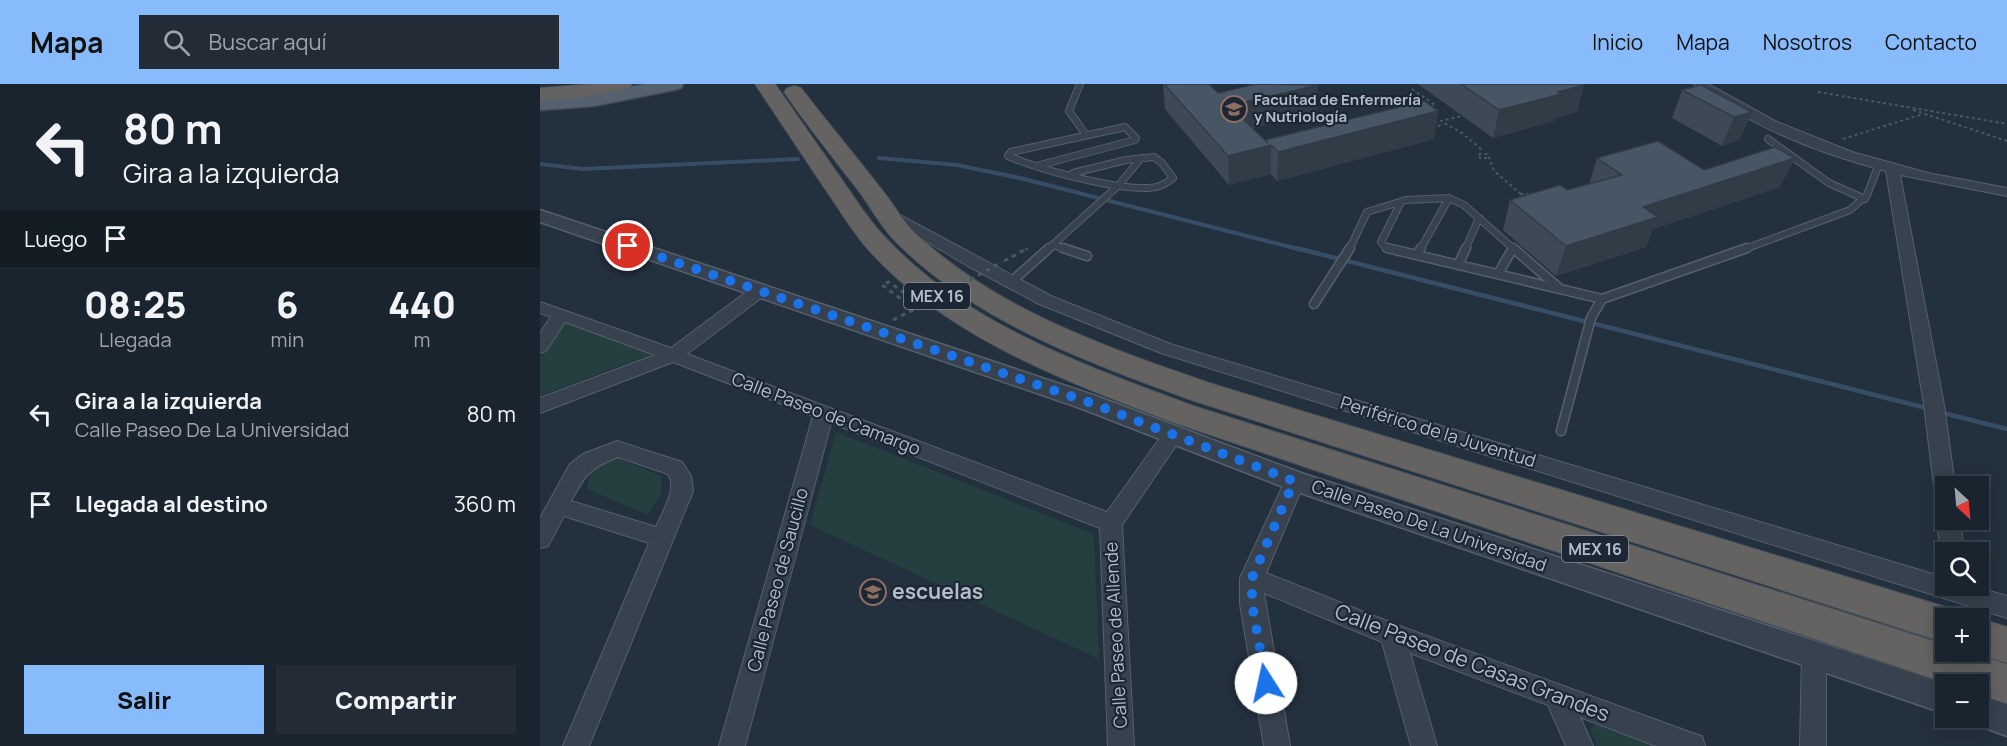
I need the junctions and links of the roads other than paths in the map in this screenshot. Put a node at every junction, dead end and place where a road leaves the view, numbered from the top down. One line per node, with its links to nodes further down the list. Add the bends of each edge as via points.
1 (622, 84): 7 (highway)
2 (674, 84): 8 (main road, via 594,100)
3 (765, 84): 41 (highway, MEX 16, via 880,248 917,281 963,315 1056,366)
4 (788, 84): 20 (highway, MEX 16)
5 (1080, 84): 9 (lane, via 1069,111)
6 (1700, 84): 13 (street, via 1779,127)
7 (540, 94)
8 (540, 104)
9 (1086, 135): 12 (lane, via 1008,154); 12 (lane, via 1125,127 1136,138)
10 (1768, 139): 18 (lane, via 1829,183)
11 (1141, 158): 14 (lane); 15 (lane); 15 (lane, via 1158,159 1173,179 1149,188)
12 (1040, 165): 14 (lane)
13 (1888, 172): 16 (street, via 1912,181 1948,181); 18 (lane); 43 (street)
14 (1073, 173): 15 (lane)
15 (1119, 185): 23 (lane)
16 (2007, 192)
17 (1449, 198): 19 (lane); 22 (lane); 25 (lane)
18 (1865, 199): 32 (lane, via 1828,221)
19 (1401, 202): 25 (lane, via 1381,242 1386,248); 33 (lane, via 1367,212 1346,257)
20 (887, 212): 29 (street, Periférico de la Juventud); 41 (highway, MEX 16, via 903,235 930,258 1012,313 1112,361)
21 (540, 216): 31 (street)
22 (1479, 218): 24 (lane); 27 (lane)
23 (1053, 245): 26 (lane); 29 (lane)
24 (1513, 248): 28 (lane); 30 (lane)
25 (1418, 255): 27 (lane)
26 (1087, 256)
27 (1458, 265): 28 (lane)
28 (1498, 274): 30 (lane)
29 (1011, 282): 50 (street, Periférico de la Juventud, via 1108,326 1219,367)
30 (1559, 288): 32 (lane)
31 (759, 291): 37 (street); 38 (street)
32 (1602, 299): 42 (lane, via 1592,318)
33 (1314, 304)
34 (540, 307): 35 (street, Calle Paseo de Camargo)
35 (561, 315): 36 (street); 37 (street, Calle Paseo de Camargo)
36 (540, 348)
37 (673, 355): 39 (street); 40 (street, Calle Paseo de Camargo)
38 (1088, 402): 41 (highway)
39 (540, 406)
40 (824, 413): 46 (street, Calle Paseo de Camargo); 64 (street, Calle Paseo de Saucillo)
41 (1186, 414): 44 (street, Calle Paseo De La Universidad); 46 (street, Calle Paseo de Allende); 53 (highway, Periférico de la Juventud / MEX 16); 58 (highway, MEX 16)
42 (1561, 431)
43 (1943, 476)
44 (1294, 481): 49 (street); 57 (street, Calle Paseo De La Universidad)
45 (558, 505): 47 (street); 47 (street, via 577,470 617,449 675,468 681,476 682,491); 48 (street)
46 (1111, 523): 65 (street, Calle Paseo de Allende)
47 (662, 538): 63 (street)
48 (540, 539)
49 (1252, 578): 54 (street, Calle Paseo de Casas Grandes); 66 (street, via 1252,604)
50 (1935, 582)
51 (1978, 596): 52 (street, Periférico de la Juventud)
52 (2007, 607)
53 (1935, 622)
54 (1392, 635): 60 (street, Calle Paseo de Casas Grandes); 67 (street)
55 (1989, 639): 56 (highway)
56 (2007, 645)
57 (1814, 655): 59 (street, Calle Paseo De La Universidad); 70 (street)
58 (2007, 684)
59 (1935, 695)
60 (1557, 696): 68 (street); 69 (street, Calle Paseo de Casas Grandes)
61 (1989, 714): 62 (street)
62 (2007, 720)
63 (576, 746)
64 (732, 746)
65 (1121, 746)
66 (1277, 746)
67 (1424, 746)
68 (1580, 746)
69 (1692, 746)
70 (1813, 746)

